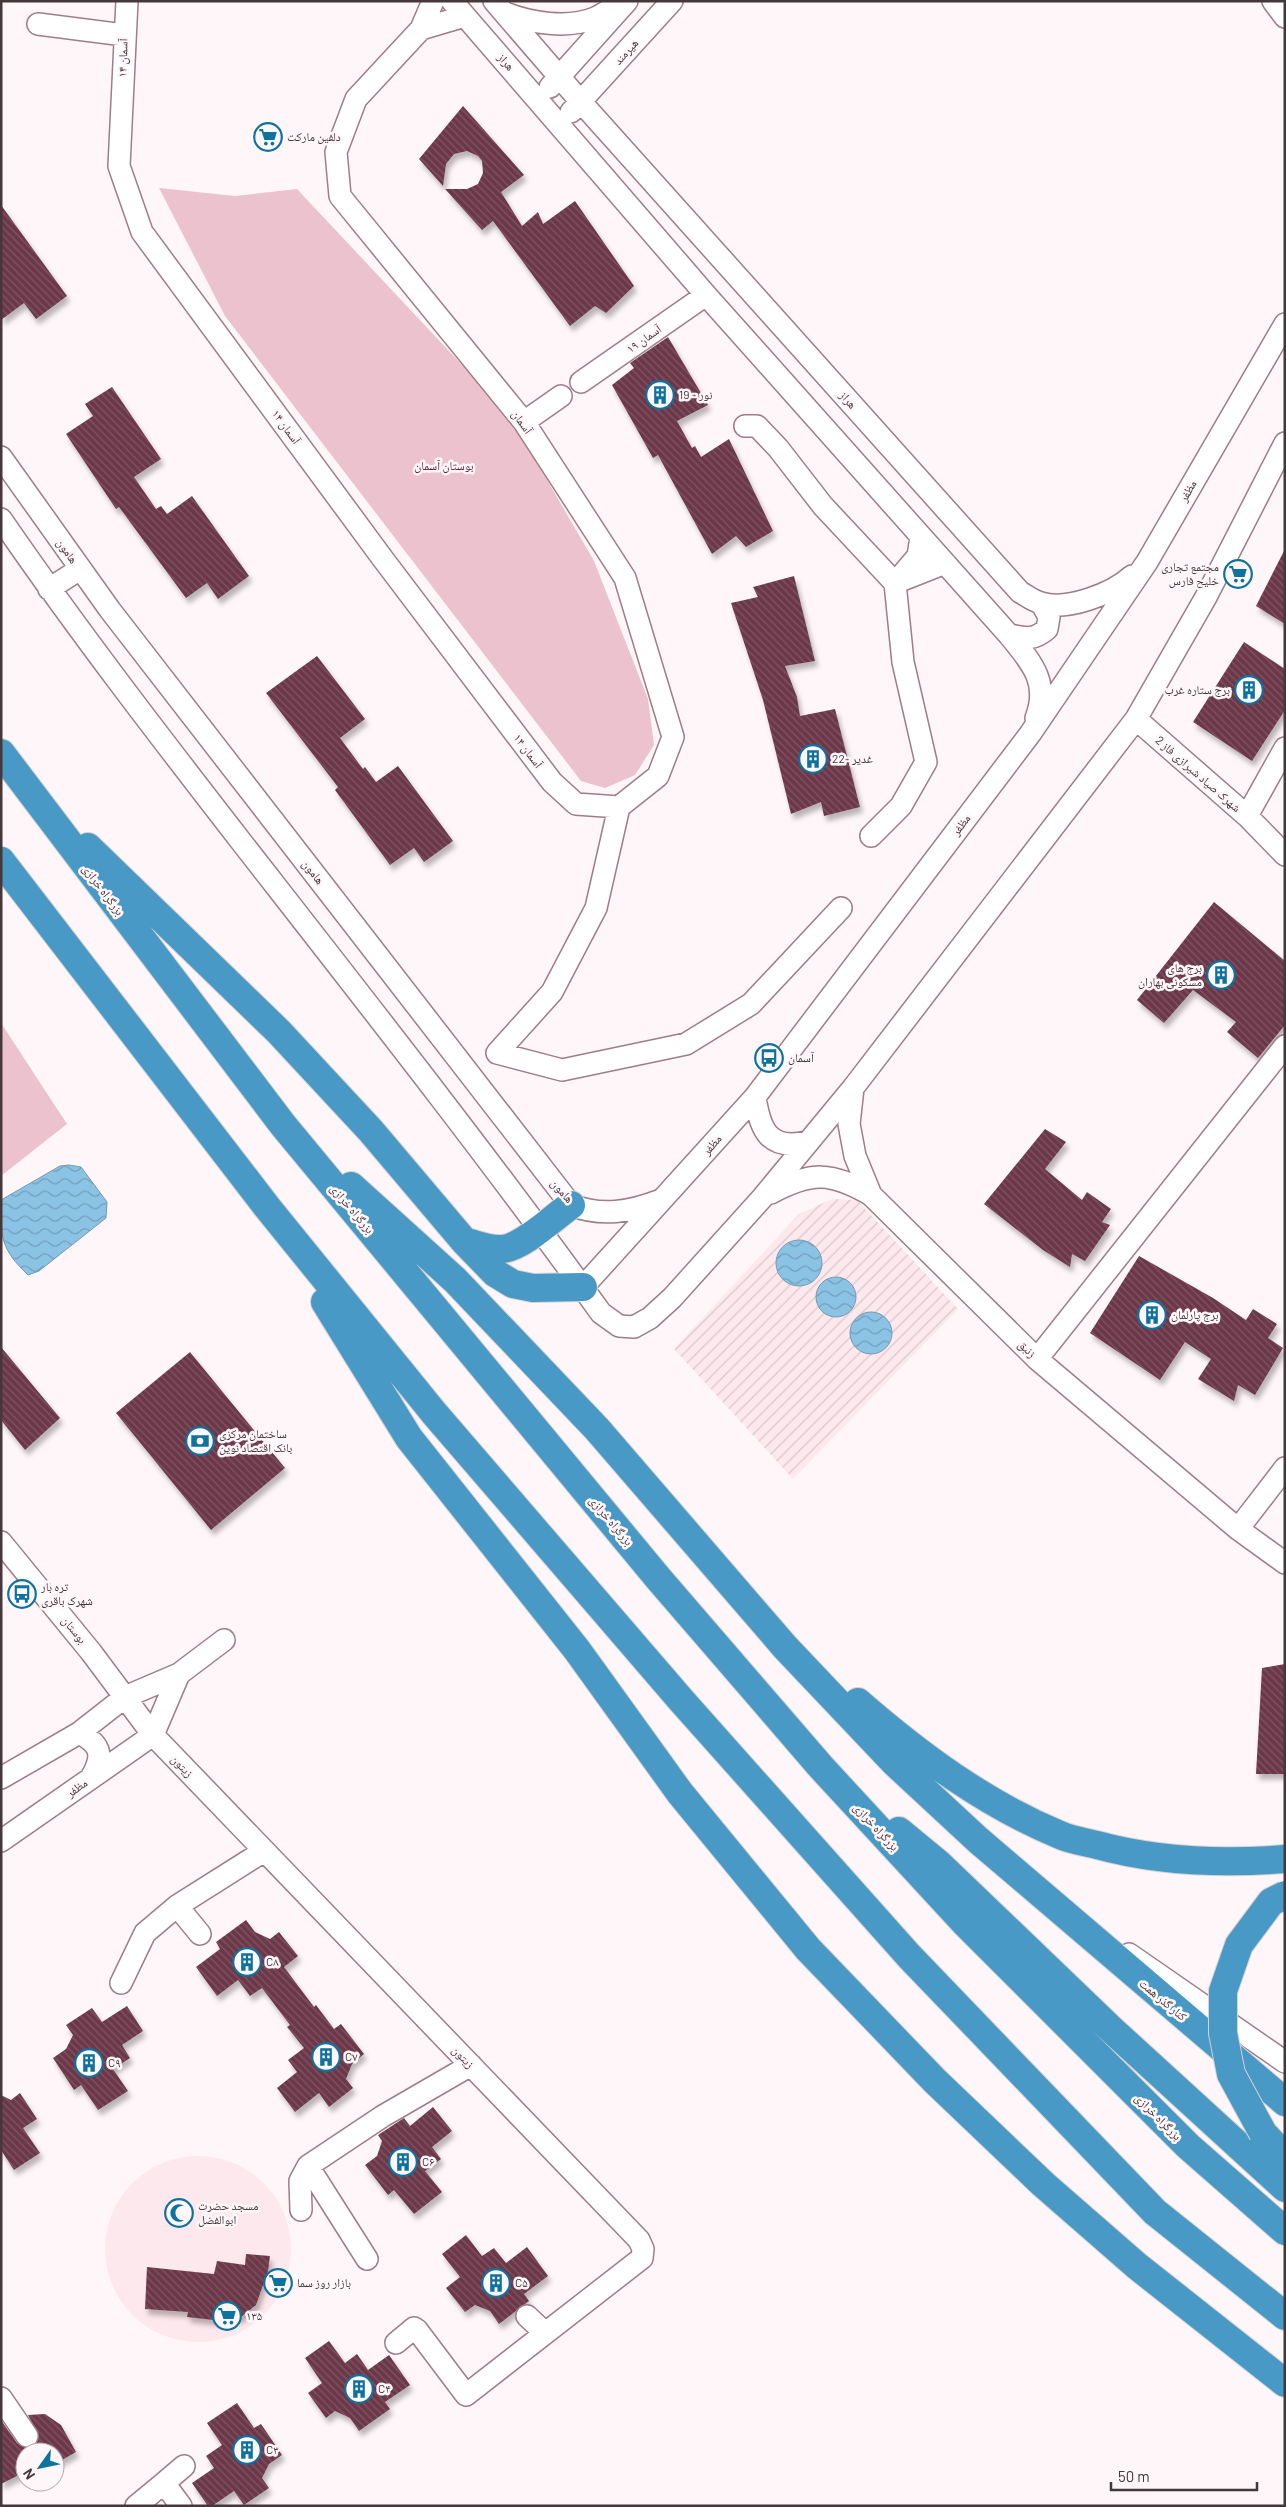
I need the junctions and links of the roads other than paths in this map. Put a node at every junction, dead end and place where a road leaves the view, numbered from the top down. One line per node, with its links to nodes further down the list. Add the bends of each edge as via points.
1 (127, 1): 11 (street, آسمان ۱۴)
2 (434, 1): 10 (street)
3 (626, 1): 6 (street, via 594,18 571,24 517,18); 12 (street)
4 (672, 1): 14 (street, هیرمند)
5 (1273, 1): 8 (street)
6 (500, 7): 12 (street, هراز)
7 (459, 9): 10 (street); 13 (street, هراز)
8 (1285, 17)
9 (38, 24): 11 (street)
10 (421, 29): 20 (street, آسمان, via 356,99 336,152 340,196)
11 (124, 35): 38 (street, آسمان ۱۴, via 119,166 142,232 552,782 576,804)
12 (560, 77): 13 (street); 14 (street, هراز)
13 (538, 99): 15 (street, هراز)
14 (581, 102): 15 (street); 31 (street, هراز, via 1020,592)
15 (558, 124): 16 (street, هراز)
16 (706, 296): 18 (street, آسمان ۱۹); 25 (street, هراز)
17 (1285, 324): 26 (street, مظفر)
18 (581, 382)
19 (561, 396): 20 (street)
20 (524, 422): 38 (street, آسمان, via 625,578 673,737 658,776)
21 (746, 426): 29 (street, via 757,426 823,506)
22 (1285, 443): 33 (street, via 1206,597)
23 (1, 457): 28 (street, هامون)
24 (1, 519): 30 (street)
25 (921, 537): 27 (street, هراز); 29 (street, via 918,556)
26 (1147, 562): 31 (street, via 1109,592 1069,603); 34 (street, مظفر)
27 (945, 563): 29 (street); 32 (street, هراز)
28 (80, 569): 30 (street); 52 (street, هامون)
29 (894, 583): 40 (street, via 903,662 926,762 901,806)
30 (49, 589): 54 (street)
31 (1042, 604): 32 (street, via 1049,616 1047,629 1038,637)
32 (1009, 635): 34 (street, هراز, via 1028,658 1042,691 1041,706)
33 (1136, 719): 39 (street, شهرک صیاد شیرازی فاز 2); 45 (street)
34 (1030, 734): 46 (street, مظفر)
35 (1285, 748): 39 (street, شهرک صیاد شیرازی فاز 2)
36 (1, 753): 37 (highway, بزرگراه خرازی)
37 (28, 790): 47 (highway, بزرگراه خرازی); 55 (highway, via 279,1032 371,1131)
38 (619, 807): 43 (street, via 596,908 552,992 497,1053 562,1070 686,1044 750,1004)
39 (1247, 816): 41 (street)
40 (871, 836)
41 (1285, 854)
42 (1, 861): 53 (highway)
43 (841, 908)
44 (1285, 1046): 57 (street)
45 (853, 1088): 48 (street); 49 (street, via 849,1124 855,1156)
46 (755, 1097): 48 (street, via 760,1123 766,1134 792,1146); 51 (street, مظفر)
47 (283, 1125): 62 (highway, via 455,1280 596,1429); 68 (highway, بزرگراه خرازی, via 658,1578)
48 (807, 1142): 50 (street)
49 (871, 1195): 50 (street, زنبق, via 846,1181 820,1176 794,1180); 57 (street, زنبق)
50 (763, 1197): 56 (street, via 672,1298 650,1318 634,1327 619,1326 601,1313)
51 (666, 1198): 52 (street, هامون, via 635,1210 604,1213); 56 (street, مظفر)
52 (571, 1205): 54 (highway)
53 (267, 1207): 89 (highway, via 441,1421 681,1700 909,1956 1155,2212); 92 (highway, via 409,1438 577,1650 680,1793 808,1949 935,2081 1043,2184 1137,2266)
54 (538, 1229): 55 (highway, via 519,1244 504,1249); 56 (street)
55 (464, 1241): 56 (highway, via 495,1273 513,1284 533,1288)
56 (583, 1287)
57 (1037, 1359): 59 (street, زنبق)
58 (1285, 1468): 59 (street)
59 (1238, 1529): 61 (street, زنبق)
60 (1, 1542): 65 (street, بوستان)
61 (1285, 1563)
62 (724, 1577): 73 (highway, via 893,1732 954,1779 1053,1832 1127,1854 1184,1861); 75 (highway, کنار گذر همت, via 895,1763)
63 (224, 1640): 64 (street)
64 (179, 1674): 65 (street); 67 (street)
65 (125, 1697): 66 (street); 67 (street, زیتون)
66 (79, 1733): 69 (street); 70 (street, via 89,1738 99,1752 100,1762)
67 (152, 1735): 70 (street, مظفر); 72 (street, زیتون)
68 (821, 1767): 84 (highway, via 939,1864 1154,2069); 86 (highway, بزرگراه خرازی, via 965,1923 1188,2146)
69 (1, 1778)
70 (91, 1778): 71 (street, مظفر)
71 (1, 1841)
72 (264, 1851): 76 (street); 80 (street, زیتون)
73 (1285, 1859)
74 (1285, 1895): 82 (highway, bridge, via 1271,1902 1239,1945 1223,1991 1224,2033 1231,2074 1263,2133)
75 (1043, 1896): 79 (street); 81 (highway, کنار گذر همت)
76 (177, 1906): 77 (street); 78 (street, via 145,1932)
77 (200, 1934)
78 (121, 1983)
79 (1285, 2062)
80 (471, 2065): 83 (street, via 383,2116); 90 (street, زیتون, via 639,2240 643,2249 642,2258)
81 (1285, 2102)
82 (1285, 2157)
83 (308, 2166): 85 (street, via 300,2180); 87 (street)
84 (1285, 2188)
85 (301, 2210)
86 (1285, 2231)
87 (367, 2259)
88 (527, 2316): 90 (street)
89 (1285, 2316)
90 (544, 2332): 91 (street, زیتون, via 466,2395 417,2330 414,2328)
91 (396, 2343)
92 (1285, 2382)
93 (1, 2398): 94 (street)
94 (27, 2436)
95 (184, 2466): 96 (street)
96 (164, 2483): 97 (street); 98 (street)
97 (136, 2506)
98 (182, 2506)

